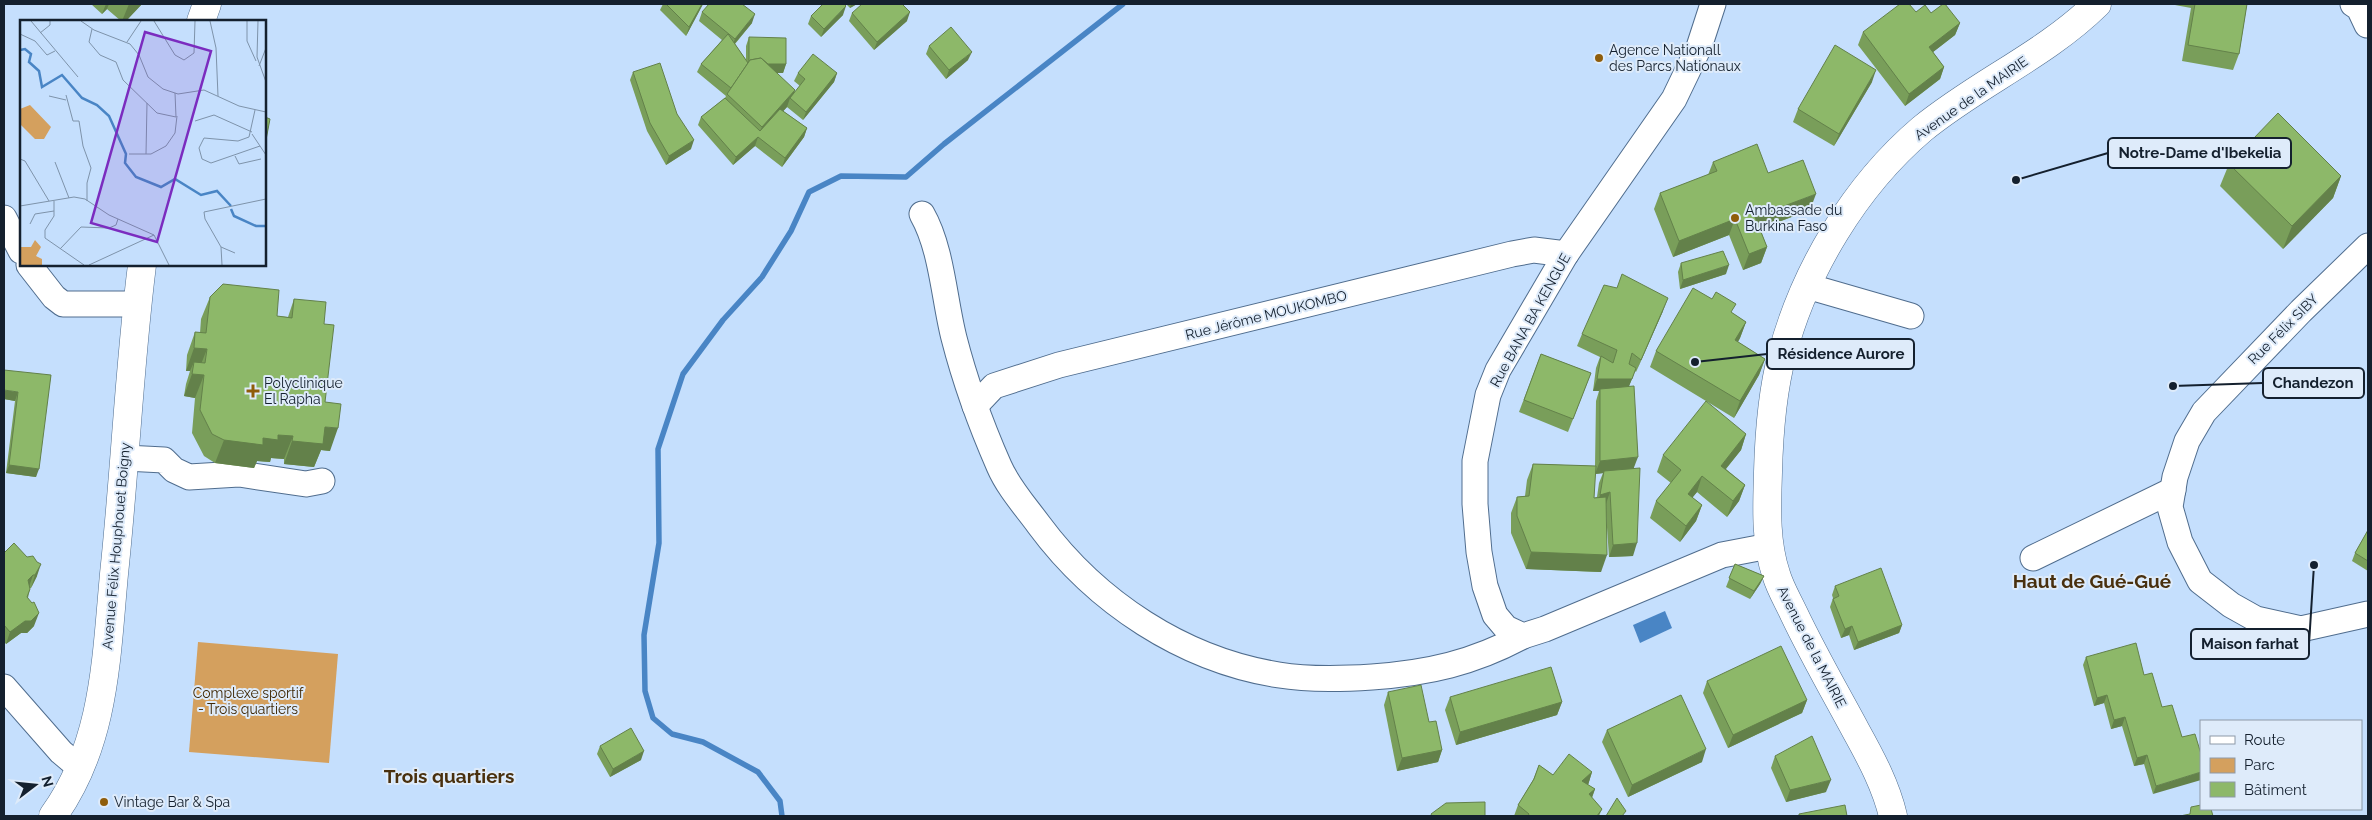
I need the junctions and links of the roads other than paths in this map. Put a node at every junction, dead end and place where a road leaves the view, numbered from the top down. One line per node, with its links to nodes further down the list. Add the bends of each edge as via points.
1 (207, 4): 5 (main road)
2 (1713, 4): 11 (street, Rue BANA BA KENGUE, via 1699,47 1674,99)
3 (2097, 4): 14 (main road, Avenue de la MAIRIE, via 2069,30 1924,128 1894,156 1853,208)
4 (2353, 4): 6 (street, via 2359,8)
5 (201, 20)
6 (2367, 25)
7 (922, 214): 17 (street, via 932,236 953,336)
8 (4, 218): 10 (street)
9 (2368, 246): 20 (street, Rue Félix SIBY, via 2204,412 2187,441)
10 (20, 249)
11 (1566, 254): 17 (street, Rue Jérôme MOUKOMBO, via 1534,250 1512,254 1059,366 994,386); 24 (street, Rue BANA BA KENGUE, via 1498,370 1486,402 1475,461 1476,514 1485,586 1495,615 1506,628)
12 (30, 266): 15 (street, via 63,304)
13 (142, 266): 15 (main road, Avenue Félix Houphouet Boigny)
14 (1806, 286): 16 (street); 21 (main road, Avenue de la MAIRIE, via 1787,338 1776,387 1768,456)
15 (137, 304): 18 (main road, Avenue Félix Houphouet Boigny)
16 (1911, 316)
17 (976, 406): 24 (street, via 1000,469 1048,538 1106,596 1161,633 1196,650 1229,663 1279,675 1353,678 1436,670 1484,654)
18 (125, 458): 19 (street, via 164,460 174,470 189,477 239,474 306,484); 26 (main road, Avenue Félix Houphouet Boigny, via 102,694 93,737)
19 (322, 481)
20 (2173, 490): 22 (street); 23 (street, Rue Félix SIBY, via 2170,507 2180,542 2200,581 2231,605 2256,619 2301,629)
21 (1769, 546): 24 (street, via 1722,556); 28 (main road, Avenue de la MAIRIE, via 1786,598 1877,771)
22 (2033, 558)
23 (2368, 614)
24 (1523, 636)
25 (4, 687): 26 (street, via 61,752)
26 (80, 768): 27 (main road, Avenue Félix Houphouet Boigny)
27 (53, 816)
28 (1893, 816)

